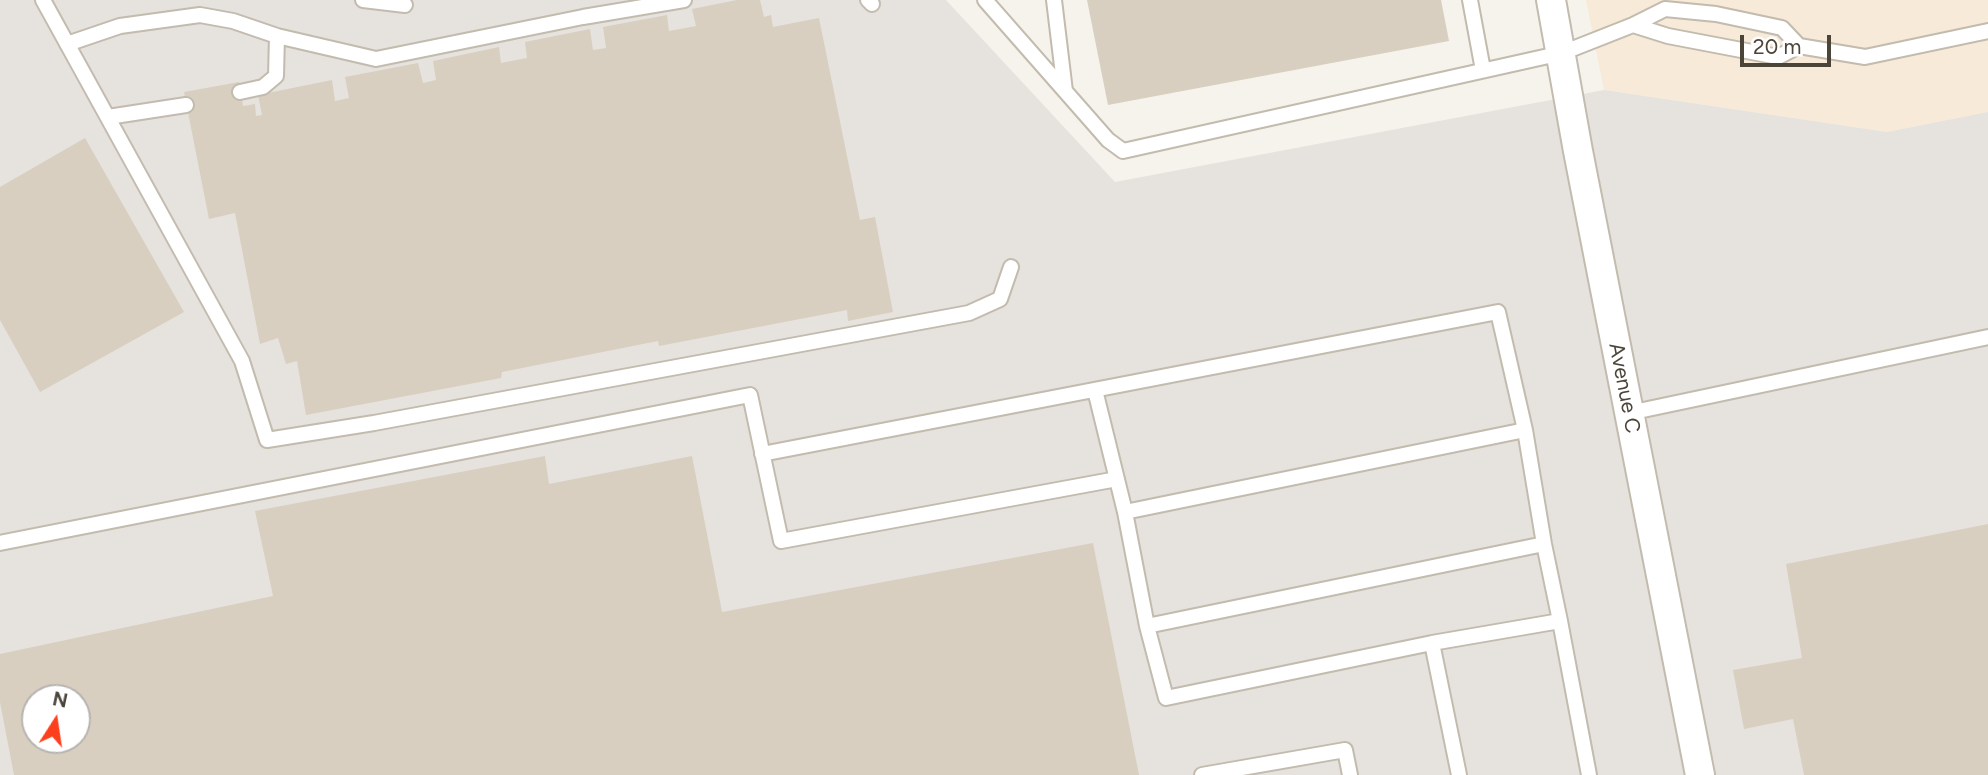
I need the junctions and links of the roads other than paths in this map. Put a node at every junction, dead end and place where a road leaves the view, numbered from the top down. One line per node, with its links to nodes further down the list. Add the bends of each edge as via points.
1 (43, 0): 12 (lane)
2 (363, 0): 8 (lane)
3 (684, 0): 11 (lane, via 376,59)
4 (985, 0): 17 (lane)
5 (1055, 0): 17 (lane)
6 (1470, 0): 15 (lane)
7 (1551, 0): 14 (street, Avenue C)
8 (405, 5)
9 (1633, 25): 13 (lane, via 1778,57); 13 (lane, via 1665,9 1716,13 1782,28); 14 (lane)
10 (1988, 31): 13 (lane, via 1865,57)
11 (277, 36): 12 (lane, via 200,15 120,26); 16 (lane, via 276,76 263,87)
12 (67, 44): 19 (lane)
13 (1799, 46)
14 (1562, 53): 15 (lane); 23 (street, Avenue C)
15 (1483, 70): 17 (lane, via 1123,151)
16 (240, 92)
17 (1065, 92)
18 (186, 105): 19 (lane)
19 (108, 117): 20 (lane, via 242,361 267,440 969,313 1000,299)
20 (1011, 267)
21 (1988, 337): 23 (lane)
22 (1095, 390): 24 (lane, via 1498,312); 25 (lane); 26 (lane)
23 (1629, 413): 38 (street, Avenue C)
24 (1525, 430): 27 (lane); 29 (lane)
25 (762, 454): 26 (lane, via 781,541); 28 (lane, via 750,395)
26 (1117, 479): 27 (lane)
27 (1125, 512): 31 (lane)
28 (0, 543)
29 (1544, 544): 30 (lane); 31 (lane)
30 (1560, 621): 32 (lane); 37 (lane)
31 (1147, 626): 32 (lane, via 1166,698)
32 (1432, 643): 36 (lane)
33 (1271, 769): 34 (lane); 35 (lane, via 1345,750)
34 (1202, 775)
35 (1350, 775)
36 (1459, 775)
37 (1588, 775)
38 (1700, 775)

